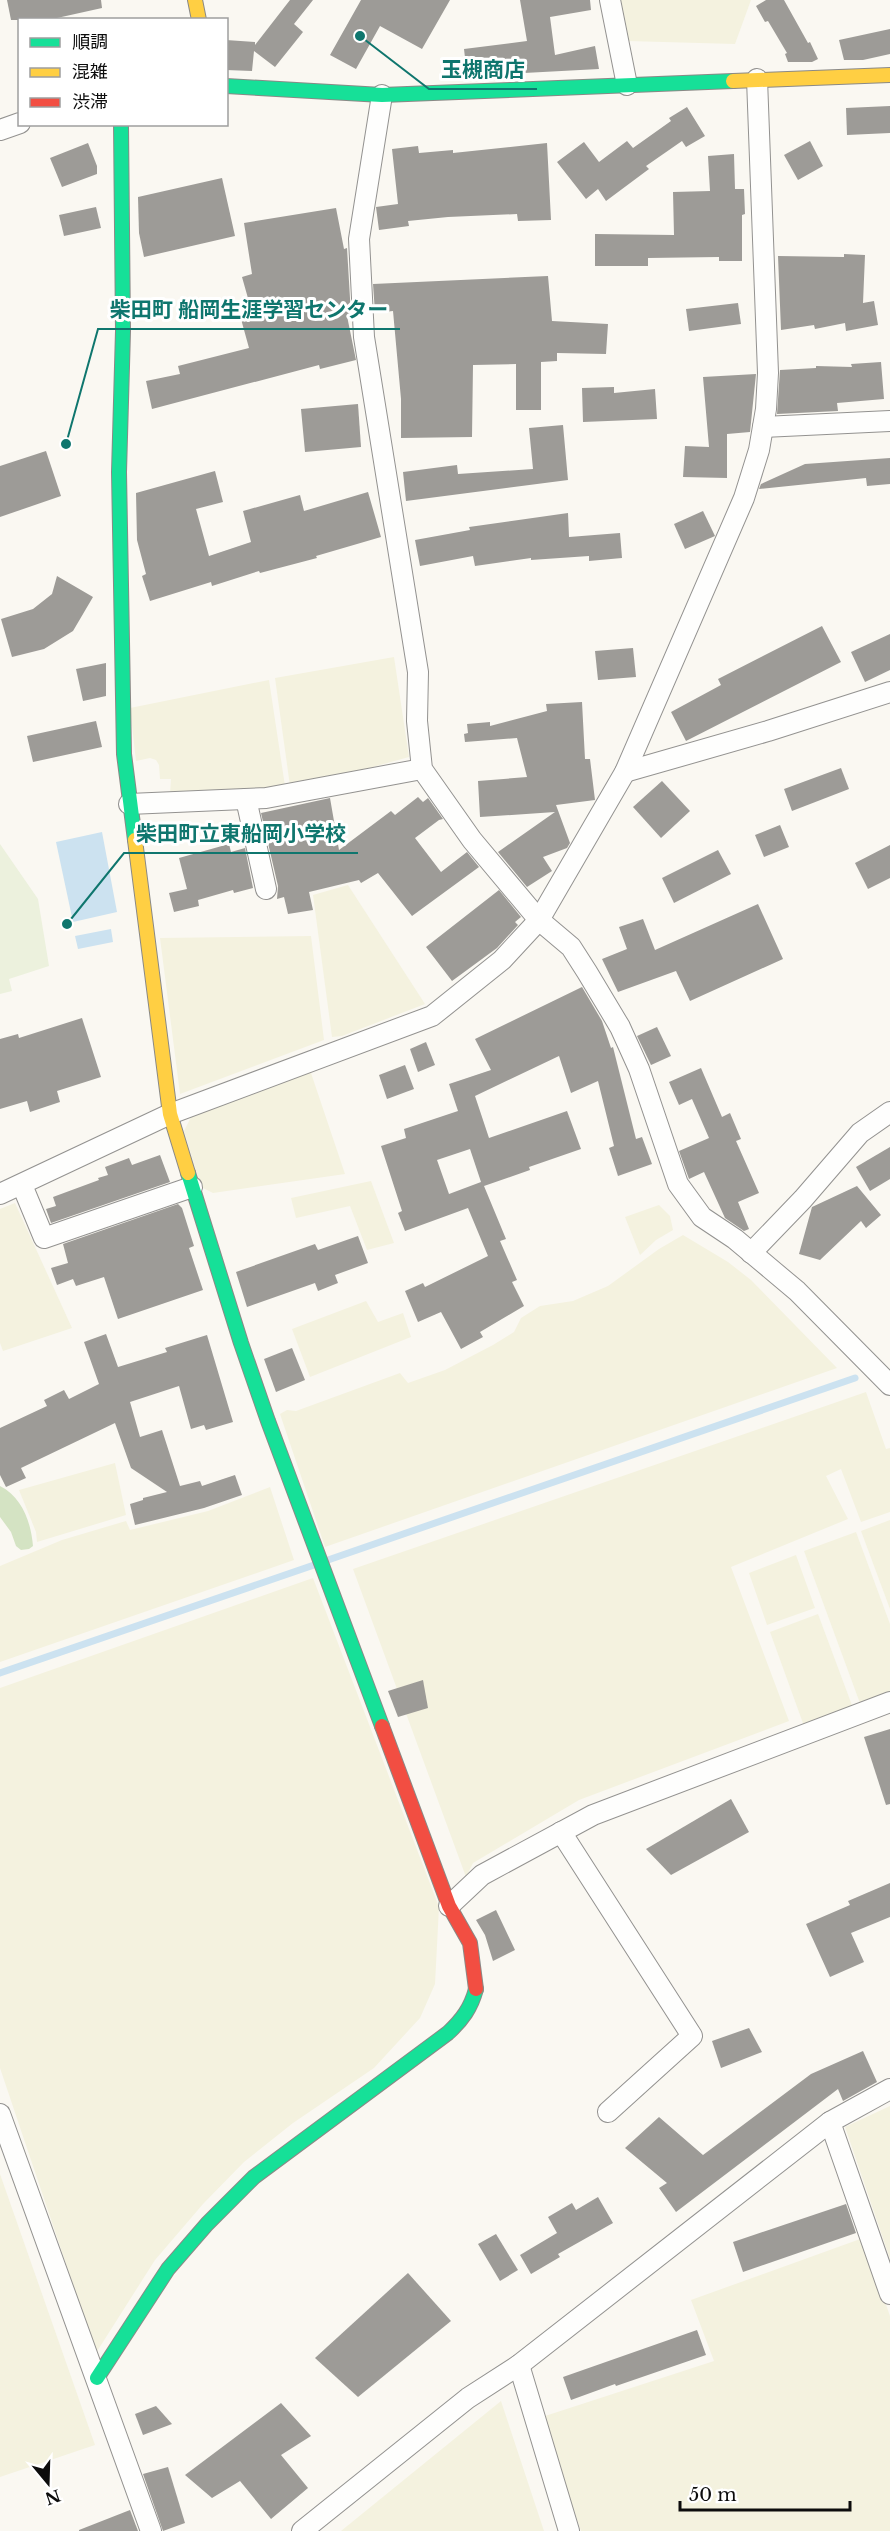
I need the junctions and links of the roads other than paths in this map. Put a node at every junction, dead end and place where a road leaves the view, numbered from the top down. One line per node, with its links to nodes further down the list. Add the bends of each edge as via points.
1 (195, 0): 3 (street)
2 (610, 0): 6 (street)
3 (199, 18)
4 (890, 75): 5 (street)
5 (757, 79): 6 (street); 13 (street, via 768,373)
6 (627, 85): 8 (street)
7 (228, 86): 8 (street)
8 (382, 95): 15 (street, via 358,239 364,337 418,672)
9 (18, 124): 11 (street)
10 (122, 126): 18 (street, via 119,472 124,754)
11 (0, 130)
12 (890, 421): 13 (street)
13 (763, 427): 16 (street, via 744,498)
14 (890, 692): 16 (street)
15 (422, 770): 17 (street, via 293,795); 20 (street, via 472,840)
16 (625, 772): 20 (street)
17 (246, 799): 18 (street); 19 (street)
18 (129, 804): 22 (street)
19 (266, 889)
20 (539, 920): 22 (street, via 502,960 432,1016); 26 (street, via 571,947 620,1027 653,1104 678,1184 702,1217)
21 (890, 1112): 26 (street, via 860,1133)
22 (170, 1114): 23 (street); 24 (street)
23 (21, 1185): 24 (street, via 44,1238); 25 (street)
24 (192, 1187): 30 (street, via 241,1343 315,1552)
25 (0, 1194)
26 (751, 1253): 27 (street, via 798,1291)
27 (890, 1385)
28 (890, 1702): 29 (street, via 593,1815)
29 (561, 1832): 30 (street, via 482,1875); 32 (street, via 692,2036)
30 (449, 1906): 37 (street, via 470,1943 474,1968 476,1988 461,2021 254,2177 168,2269)
31 (890, 2089): 34 (street)
32 (608, 2112)
33 (0, 2114): 37 (street)
34 (830, 2122): 35 (street); 36 (street)
35 (890, 2294)
36 (519, 2365): 39 (street, via 468,2398); 40 (street)
37 (97, 2378): 38 (street)
38 (151, 2531)
39 (302, 2531)
40 (569, 2531)

